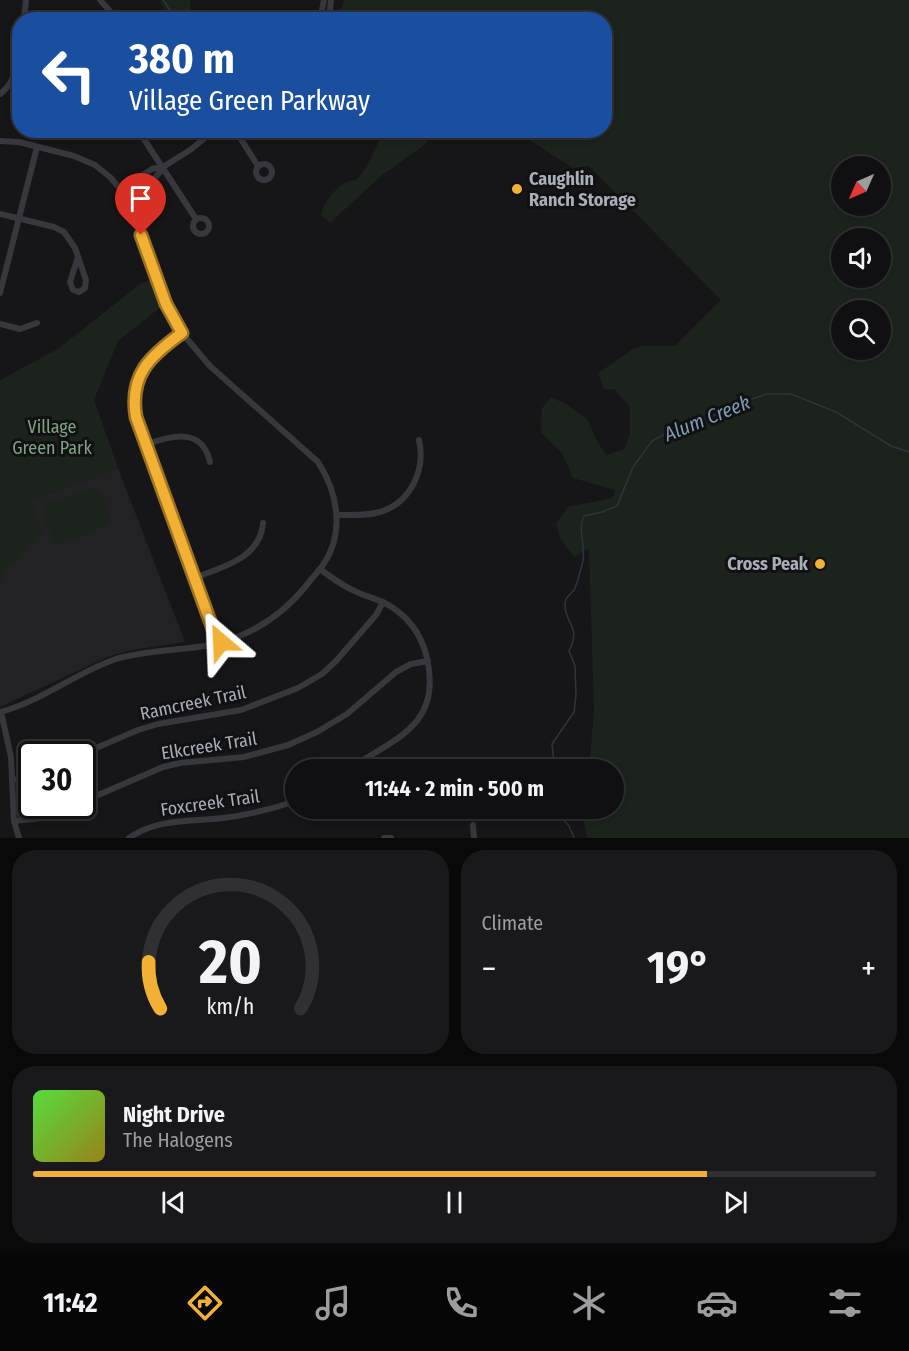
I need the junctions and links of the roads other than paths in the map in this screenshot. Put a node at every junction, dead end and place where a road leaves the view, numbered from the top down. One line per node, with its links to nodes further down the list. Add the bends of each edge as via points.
1 (100, 0): 2 (street)
2 (111, 12)
3 (12, 80): 4 (street)
4 (0, 94)
5 (144, 138): 11 (street)
6 (205, 138): 11 (street)
7 (240, 138): 10 (street)
8 (0, 141): 9 (street)
9 (37, 147): 12 (street, via 95,165); 14 (street)
10 (258, 166)
11 (164, 167): 12 (street, via 152,169 130,183); 15 (street)
12 (124, 193): 20 (street, via 166,304)
13 (0, 214): 14 (street)
14 (19, 219): 16 (street, via 60,229 72,242); 17 (street)
15 (196, 219)
16 (78, 257): 16 (street, via 70,282 73,290 79,292 86,284)
17 (0, 293)
18 (37, 323): 19 (street, via 20,329)
19 (0, 324)
20 (182, 333): 22 (street, via 150,359 135,388 134,408); 24 (street, via 210,366 318,462 330,481)
21 (420, 440): 24 (street, via 418,473 405,497 379,512)
22 (145, 444): 23 (street, via 184,436 203,446); 27 (street)
23 (210, 462)
24 (337, 515): 26 (street, via 327,559)
25 (263, 523): 27 (street, via 261,536 240,560)
26 (320, 569): 28 (street, via 347,587); 29 (street, via 273,619)
27 (194, 578): 29 (street)
28 (383, 602): 30 (street, via 413,626); 32 (street, Ramcreek Trail, via 336,660 298,688 241,710 158,724)
29 (218, 643): 31 (street, via 117,659)
30 (428, 661): 33 (street, via 429,695 420,718 403,736); 36 (street, Elkcreek Trail, via 396,672 347,714 298,741 244,757 163,767)
31 (0, 712): 35 (street)
32 (96, 748)
33 (366, 759)
34 (18, 779): 35 (street)
35 (13, 780): 39 (street)
36 (96, 796)
37 (285, 804): 42 (street, Foxcreek Trail, via 238,816 161,824)
38 (32, 819): 39 (street)
39 (14, 821): 41 (street)
40 (473, 825): 45 (street)
41 (19, 838)
42 (129, 838)
43 (384, 838): 44 (street)
44 (391, 838)
45 (474, 838)

